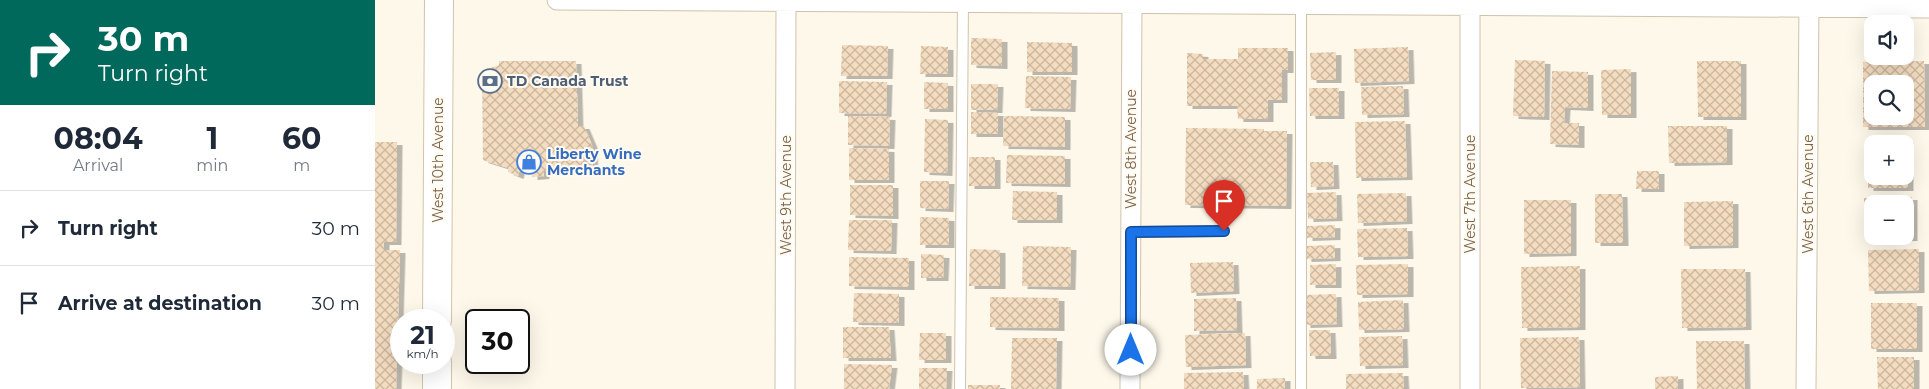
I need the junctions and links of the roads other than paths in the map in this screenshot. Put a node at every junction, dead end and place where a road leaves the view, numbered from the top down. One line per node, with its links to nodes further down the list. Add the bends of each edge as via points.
1 (439, 0): 14 (main road, West 10th Avenue)
2 (557, 0): 3 (street)
3 (620, 0): 4 (street)
4 (786, 1): 5 (street); 17 (street, West 9th Avenue)
5 (963, 1): 6 (street); 18 (lane)
6 (1132, 2): 7 (street); 13 (street, West 8th Avenue)
7 (1301, 2): 8 (street); 20 (lane)
8 (1471, 3): 9 (street); 21 (street, West 7th Avenue)
9 (1637, 3): 10 (street)
10 (1809, 4): 11 (street); 22 (street, West 6th Avenue)
11 (1929, 8)
12 (1224, 231): 13 (lane)
13 (1131, 232): 19 (street, West 8th Avenue)
14 (437, 309)
15 (437, 374): 16 (main road)
16 (437, 389)
17 (785, 389)
18 (960, 389)
19 (1130, 389)
20 (1301, 389)
21 (1470, 389)
22 (1806, 389)

